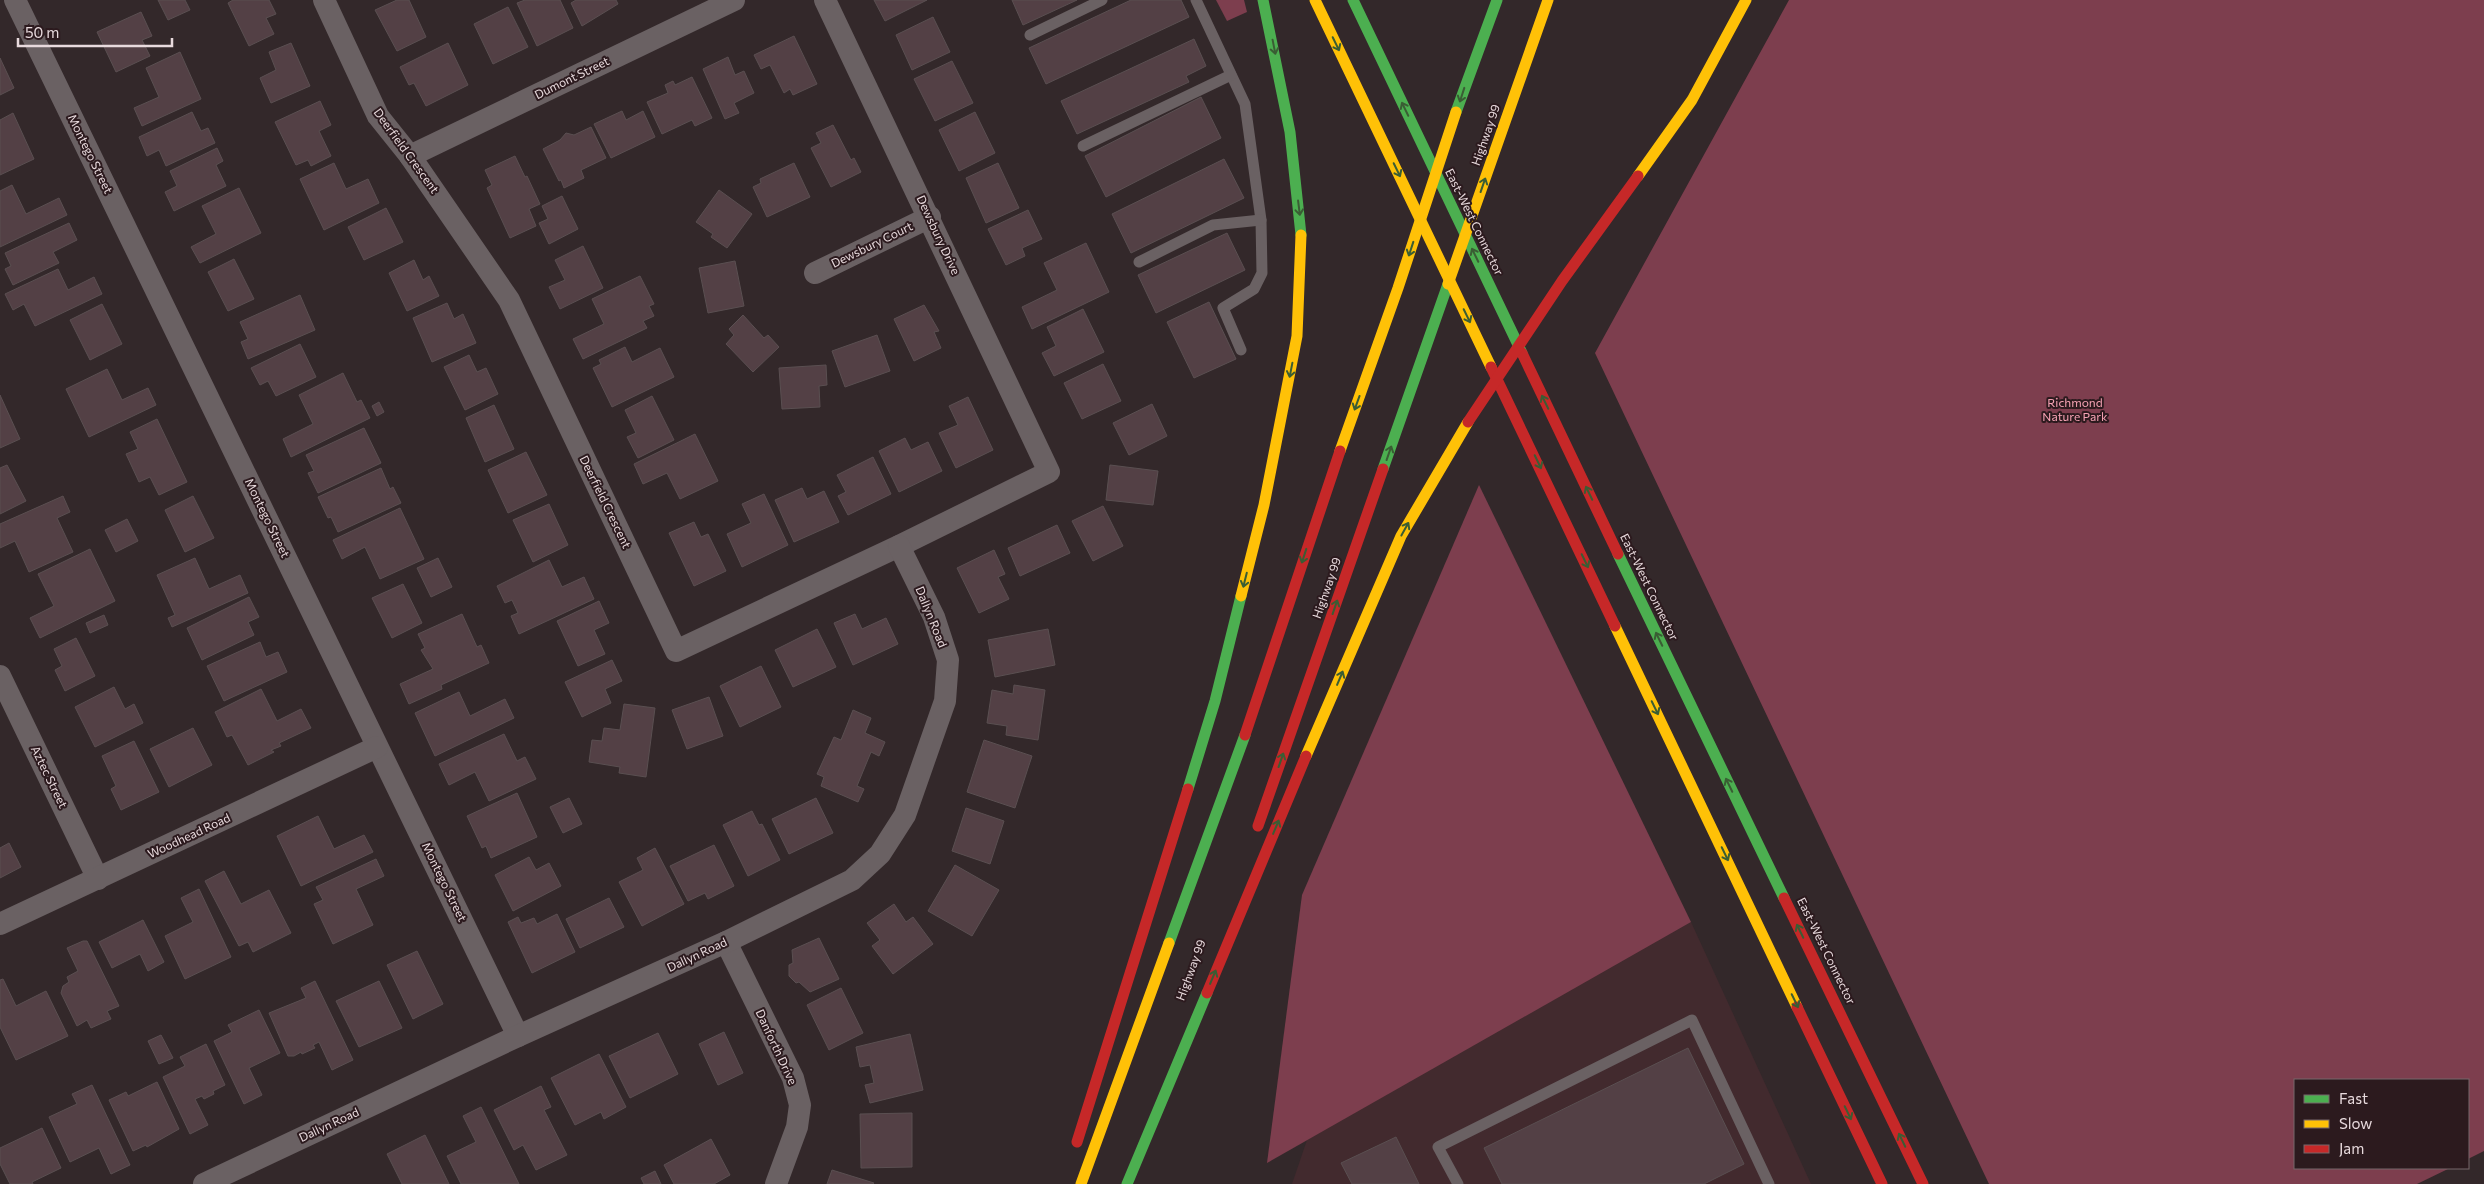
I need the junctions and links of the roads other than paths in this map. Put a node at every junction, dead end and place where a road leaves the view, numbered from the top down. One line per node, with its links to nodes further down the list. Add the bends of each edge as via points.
1 (15, 0): 27 (street, Montego Street)
2 (324, 0): 18 (street, Deerfield Crescent, via 378,116)
3 (734, 0): 18 (street, Dumont Street)
4 (825, 0): 19 (street, Dewsbury Drive)
5 (1102, 0): 14 (lane)
6 (1196, 0): 15 (lane)
7 (1263, 0): 34 (highway, one-way to 34, via 1290,132 1301,227 1297,336 1264,505 1215,701)
8 (1315, 0): 41 (highway, one-way to 41)
9 (1353, 0): 42 (highway, East-West Connector, one-way to 9)
10 (1490, 0): 16 (highway)
11 (1497, 0): 16 (highway)
12 (1548, 0): 28 (highway, Highway 99, one-way to 12)
13 (1746, 0): 38 (highway, one-way to 13, via 1401,536 1469,420 1562,282 1692,100)
14 (1030, 35)
15 (1231, 75): 17 (lane); 20 (lane, via 1245,104)
16 (1468, 76): 37 (highway, one-way to 37, via 1248,727)
17 (1083, 146)
18 (410, 156): 25 (street, Deerfield Crescent, via 509,300 676,650)
19 (930, 217): 22 (street, Dewsbury Court); 24 (street, Dewsbury Drive)
20 (1261, 220): 21 (lane, via 1213,225); 23 (lane, via 1262,273 1254,289 1223,308)
21 (1139, 262)
22 (815, 272)
23 (1241, 350)
24 (1049, 472): 25 (street, Deerfield Crescent)
25 (899, 546): 31 (street, Dallyn Road, via 934,617 948,660 945,701 905,815 880,854 852,880)
26 (0, 676): 29 (street, Aztec Street)
27 (378, 747): 29 (street, Woodhead Road); 33 (street, Montego Street)
28 (1253, 840)
29 (98, 879): 30 (street, Woodhead Road)
30 (0, 924)
31 (726, 942): 33 (street, Dallyn Road); 36 (street, Danforth Drive, via 793,1078 800,1105 797,1126)
32 (1215, 942): 38 (highway, Highway 99)
33 (518, 1036): 35 (street, Dallyn Road)
34 (1073, 1156)
35 (204, 1184)
36 (776, 1184)
37 (1081, 1184)
38 (1127, 1184)
39 (1458, 1184): 40 (lane, via 1438,1147 1692,1020)
40 (1769, 1184)
41 (1882, 1184)
42 (1923, 1184)

